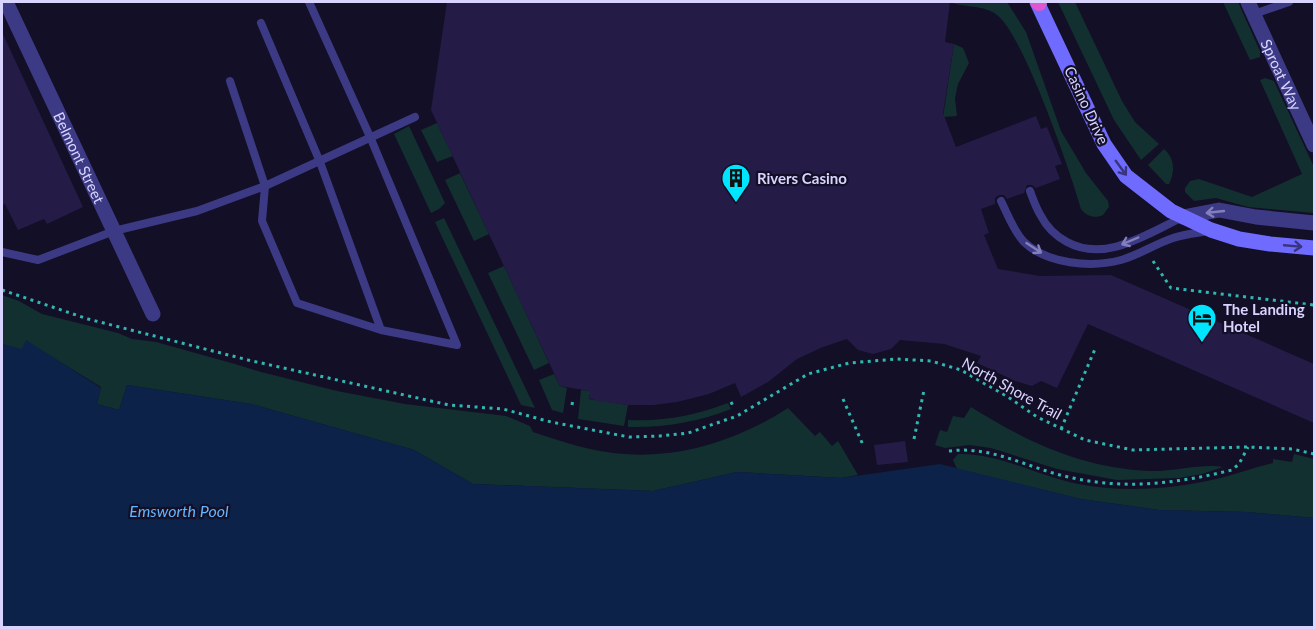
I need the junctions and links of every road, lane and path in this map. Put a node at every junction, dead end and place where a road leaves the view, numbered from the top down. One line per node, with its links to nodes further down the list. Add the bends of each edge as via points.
1 (6, 2): 18 (street, Belmont Street)
2 (309, 2): 9 (lane)
3 (1038, 2): 15 (main road, Casino Drive, one-way to 15, via 1104,144 1126,176)
4 (1289, 2): 5 (lane)
5 (1251, 8): 10 (street, Sproat Way)
6 (261, 23): 11 (lane)
7 (230, 81): 12 (lane)
8 (415, 117): 9 (lane)
9 (371, 139): 11 (lane); 25 (lane, via 457,345)
10 (1314, 146)
11 (320, 162): 12 (lane); 25 (lane)
12 (265, 186): 18 (lane, via 198,211); 25 (lane, via 261,221 297,303)
13 (1030, 191): 15 (lane, one-way to 13, via 1118,246 1092,250 1060,238 1041,218)
14 (1001, 201): 17 (lane, one-way to 17, via 1023,241 1035,250 1070,262 1121,260 1173,237)
15 (1183, 217): 16 (street, one-way to 15, via 1219,210); 17 (main road, Casino Drive)
16 (1314, 223)
17 (1211, 230): 19 (main road, Casino Drive, one-way to 19, via 1260,242)
18 (114, 231): 20 (lane, via 38,260); 24 (street, Belmont Street)
19 (1314, 248)
20 (2, 252)
21 (1153, 261): 23 (path, via 1171,288)
22 (2, 291): 33 (path, North Shore Trail, via 248,360 449,405 503,409 629,437 688,433 736,416 808,374 849,363 897,358 961,370)
23 (1314, 305)
24 (153, 314)
25 (381, 330)
26 (1095, 349): 33 (path)
27 (924, 390): 34 (path)
28 (573, 399): 31 (path)
29 (843, 399): 35 (path)
30 (731, 402): 32 (path)
31 (572, 405)
32 (734, 408)
33 (1061, 429): 36 (path, North Shore Trail, via 1085,440 1133,450)
34 (914, 439)
35 (863, 445)
36 (1248, 447): 37 (path, via 1232,470 1178,482 1140,484 1072,478 985,452); 38 (path, North Shore Trail)
37 (949, 452)
38 (1314, 454)

